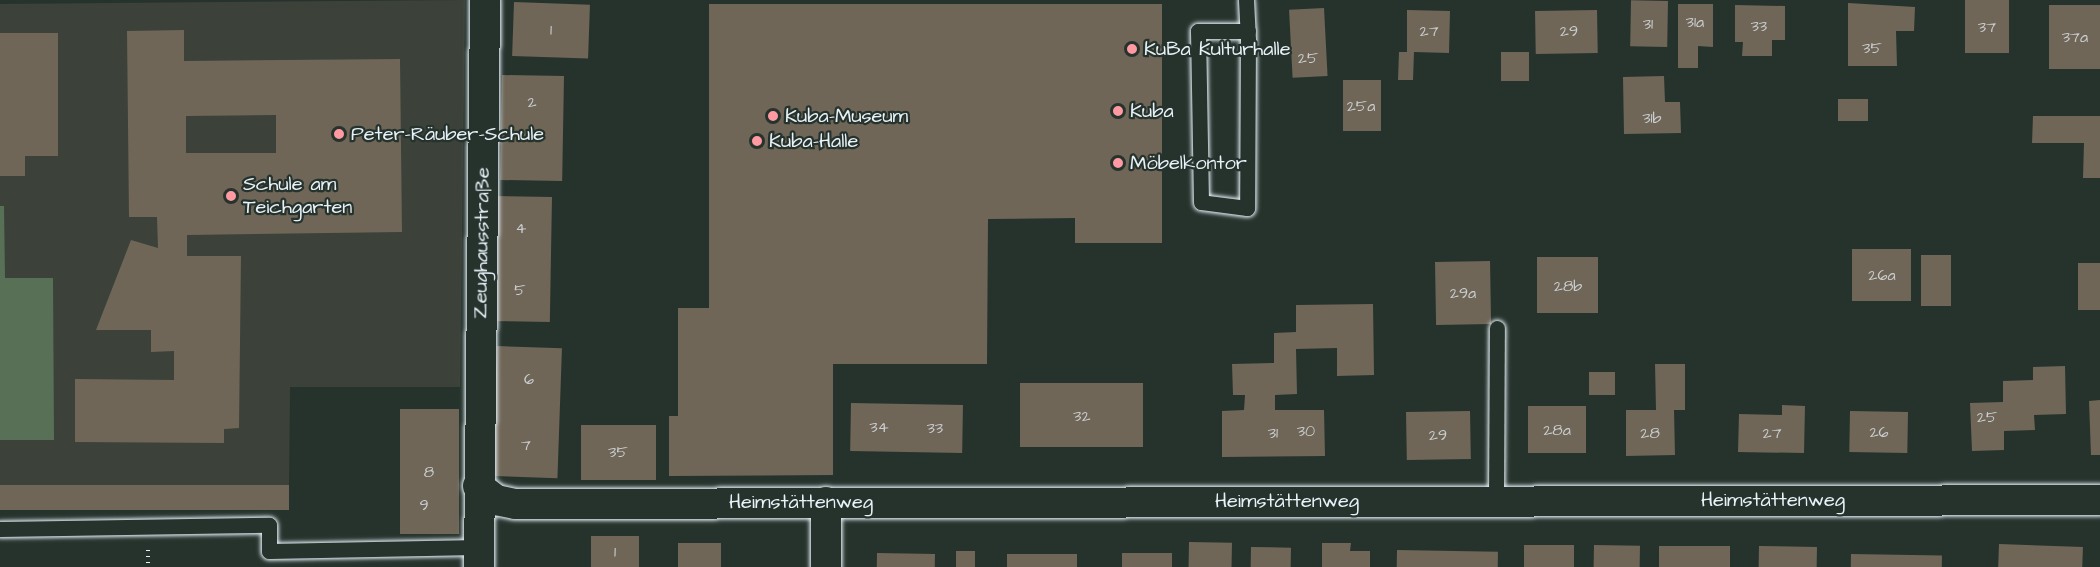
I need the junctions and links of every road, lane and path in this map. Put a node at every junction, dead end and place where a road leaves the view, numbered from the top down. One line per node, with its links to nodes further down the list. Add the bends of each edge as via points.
1 (485, 0): 5 (street, Zeughausstraße)
2 (1246, 0): 3 (lane)
3 (1248, 31): 3 (lane, via 1247,208 1201,202 1198,31)
4 (1497, 328): 7 (lane)
5 (478, 486): 8 (street, Heimstättenweg, via 496,500 515,504); 10 (street, Zeughausstraße)
6 (2100, 500): 7 (street, Heimstättenweg)
7 (1496, 501): 8 (street, Heimstättenweg)
8 (826, 502): 11 (street)
9 (0, 530): 10 (lane, via 269,525 269,552)
10 (479, 557)
11 (826, 567)

